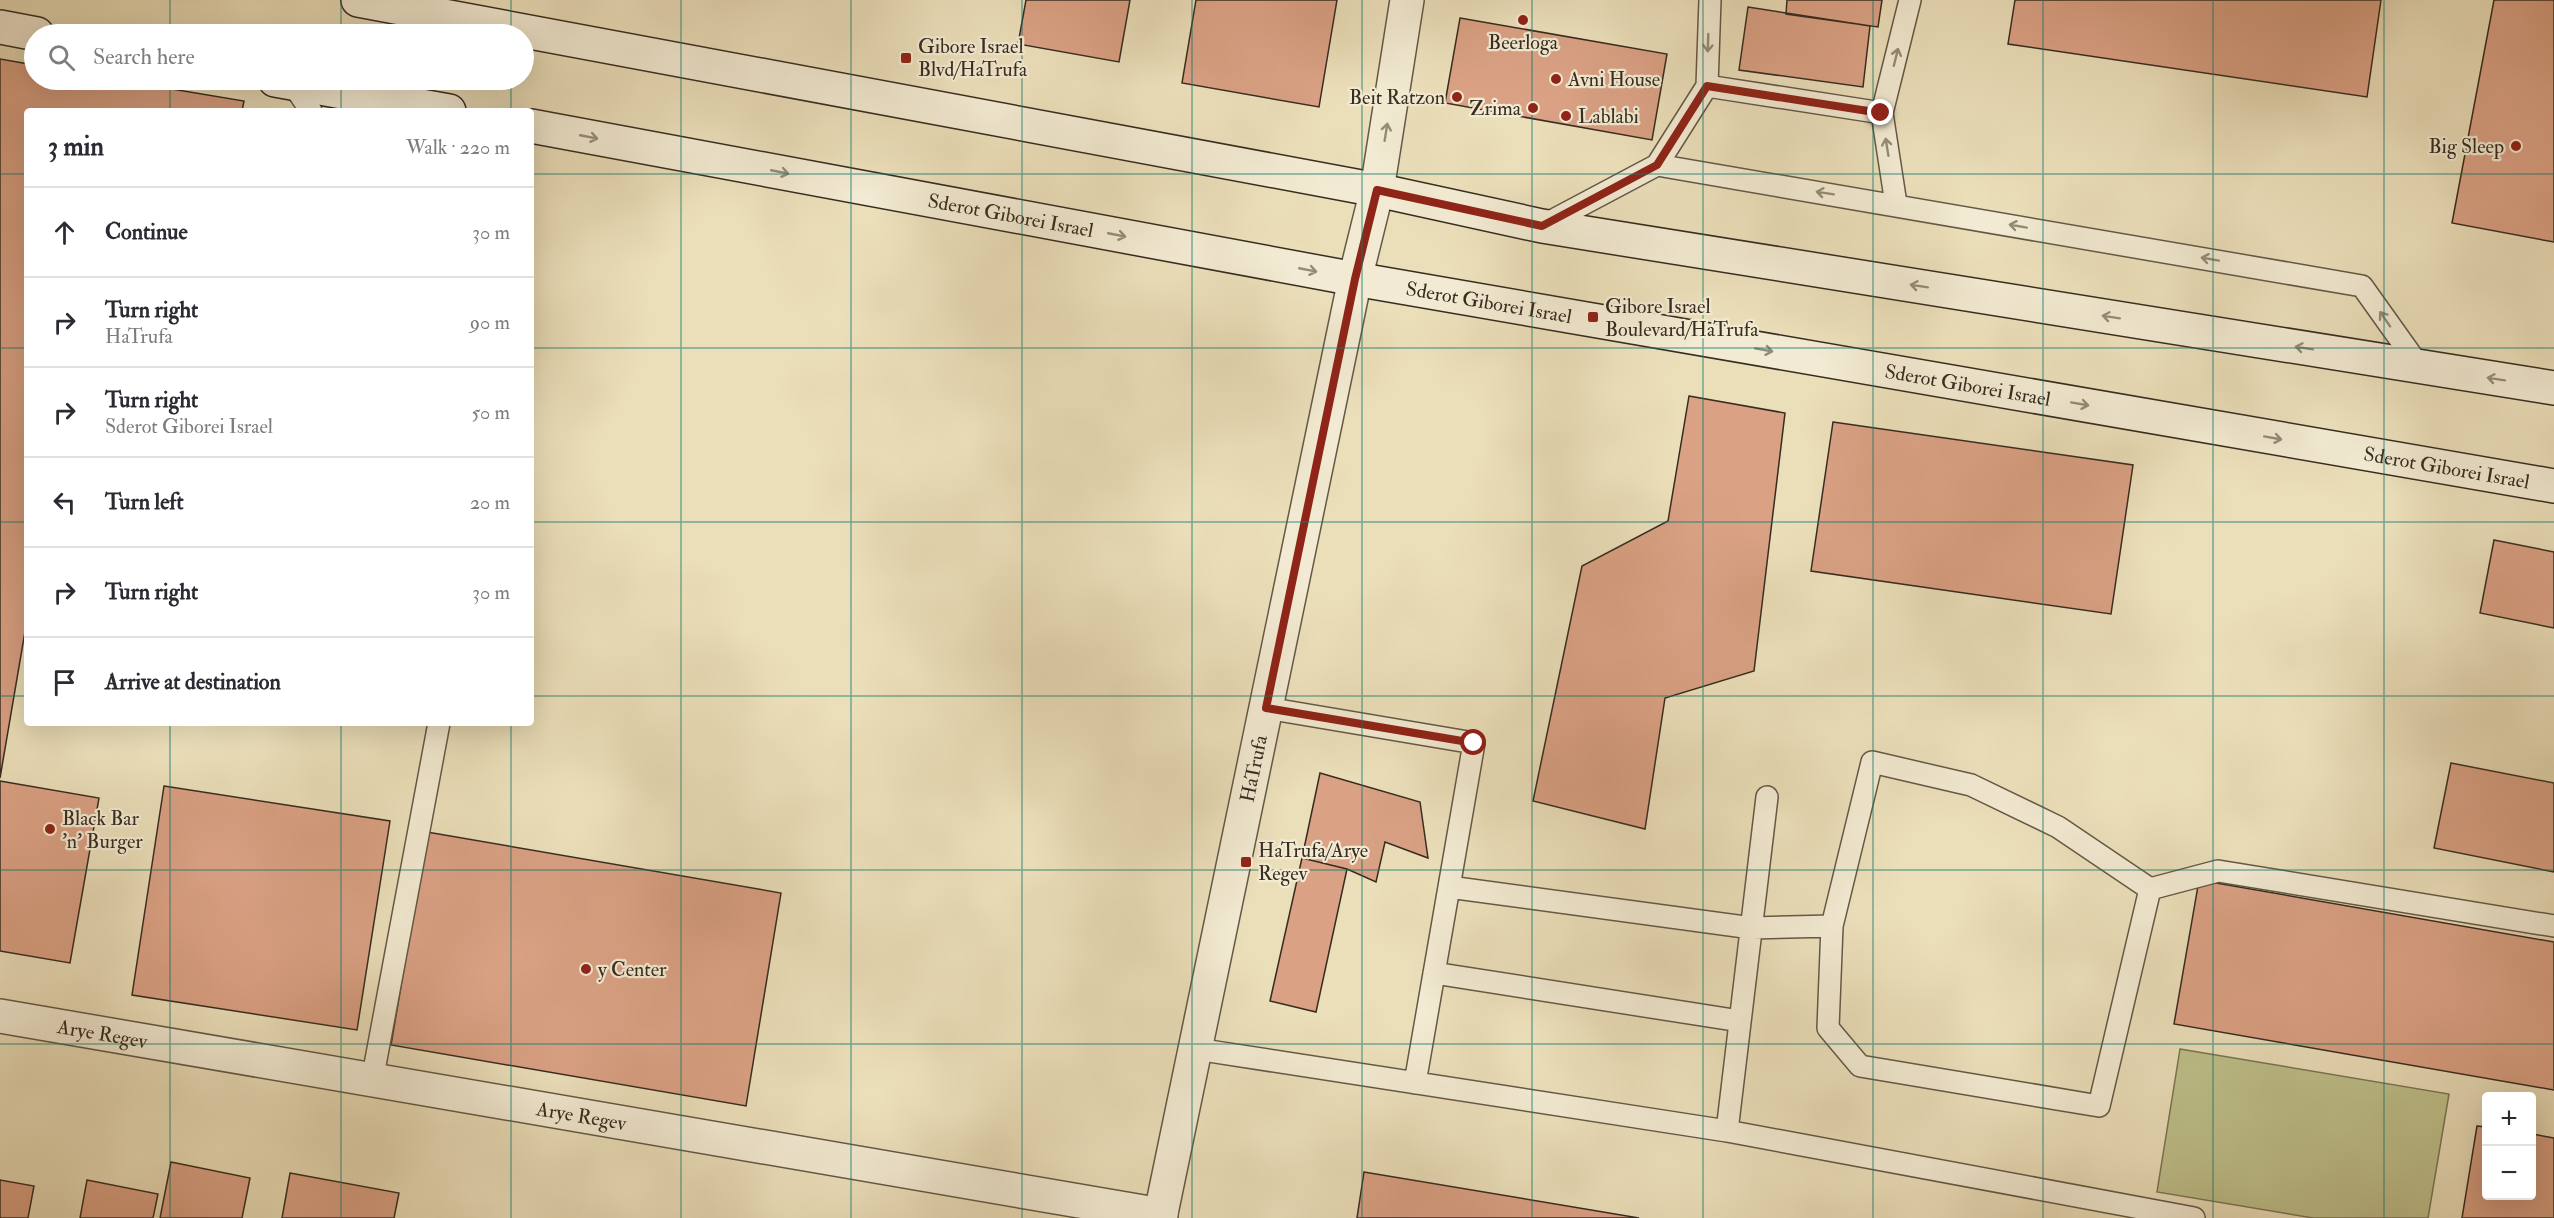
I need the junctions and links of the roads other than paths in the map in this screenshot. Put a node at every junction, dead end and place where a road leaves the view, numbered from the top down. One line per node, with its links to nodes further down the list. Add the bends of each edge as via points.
1 (358, 0): 5 (street)
2 (1407, 0): 17 (street, HaTrufa, one-way to 2)
3 (1710, 0): 9 (lane, one-way to 9)
4 (1910, 0): 14 (lane, one-way to 4)
5 (487, 24)
6 (0, 27): 7 (street)
7 (24, 32)
8 (534, 33): 17 (street)
9 (1707, 86): 14 (lane); 16 (lane)
10 (291, 90): 12 (lane)
11 (328, 90): 13 (street)
12 (308, 108)
13 (419, 108)
14 (1881, 113): 18 (lane, one-way to 14)
15 (534, 127): 20 (street, Sderot Giborei Israel, one-way to 20)
16 (1657, 165): 18 (lane, one-way to 16); 19 (lane)
17 (1377, 190): 19 (street); 20 (street, HaTrufa)
18 (1896, 204): 21 (lane, one-way to 18, via 2362,286)
19 (1542, 226): 21 (street, one-way to 19)
20 (1355, 279): 23 (street, Sderot Giborei Israel, one-way to 23); 24 (street, HaTrufa)
21 (2419, 366): 22 (street, one-way to 21)
22 (2554, 388)
23 (2554, 486)
24 (1266, 708): 27 (lane, via 1474,743); 35 (street, HaTrufa)
25 (438, 726): 36 (lane)
26 (1767, 797): 31 (lane)
27 (1449, 887): 31 (lane); 32 (lane)
28 (2150, 889): 29 (lane, via 2058,827 1971,785 1872,762); 29 (lane, via 2099,1106 1860,1066 1828,1028); 30 (lane, via 2218,871)
29 (1832, 926): 31 (lane)
30 (2554, 926)
31 (1752, 928): 34 (lane)
32 (1434, 973): 34 (lane); 37 (lane)
33 (0, 1016): 36 (street, Arye Regev)
34 (1740, 1021): 38 (lane)
35 (1196, 1049): 37 (lane); 39 (street, HaTrufa)
36 (372, 1081): 39 (street, Arye Regev)
37 (1415, 1083): 38 (lane)
38 (1727, 1131): 40 (lane)
39 (1161, 1217)
40 (2194, 1218)

